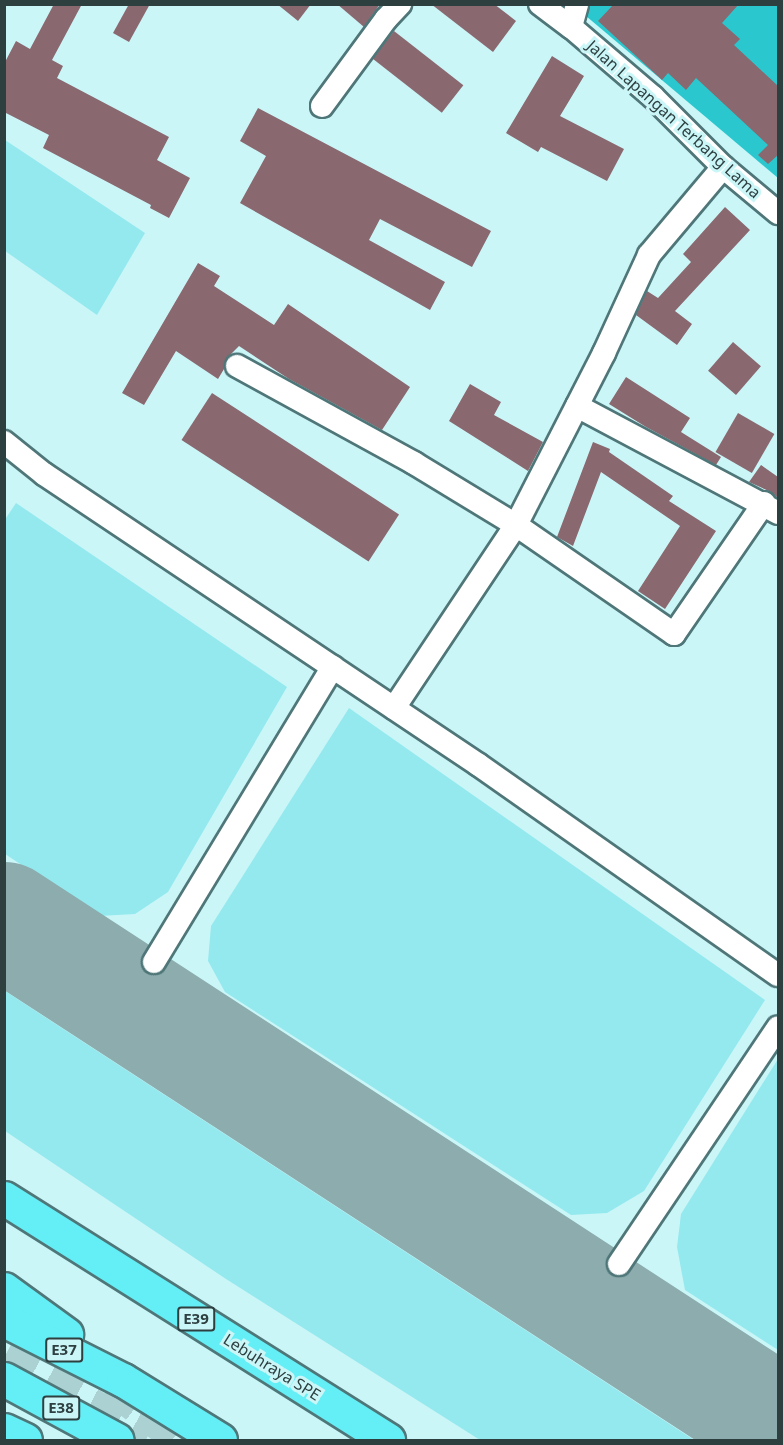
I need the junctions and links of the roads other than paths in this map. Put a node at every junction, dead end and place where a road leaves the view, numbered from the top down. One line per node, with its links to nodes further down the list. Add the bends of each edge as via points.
1 (400, 4): 5 (street)
2 (540, 4): 4 (street, Jalan Lapangan Terbang Lama)
3 (577, 4): 4 (street)
4 (571, 27): 6 (street, Jalan Lapangan Terbang Lama, via 653,97)
5 (322, 106)
6 (723, 167): 7 (street, Jalan Lapangan Terbang Lama); 9 (street, via 649,255)
7 (778, 213)
8 (237, 366): 12 (street, via 414,463)
9 (577, 406): 11 (street); 12 (street)
10 (4, 442): 13 (street, via 44,474)
11 (771, 508): 12 (street, via 675,634)
12 (516, 525): 14 (street)
13 (333, 667): 14 (street); 15 (street)
14 (394, 708): 16 (street)
15 (154, 962)
16 (778, 975)
17 (778, 1027): 20 (street)
18 (4, 1198): 30 (highway, Lebuhraya SPE / E39)
19 (4, 1212): 29 (highway, Lebuhraya SPE / E39)
20 (619, 1264)
21 (4, 1289): 24 (highway)
22 (4, 1320): 24 (highway, E37)
23 (4, 1379): 27 (highway, E38)
24 (123, 1380): 28 (highway, E37)
25 (4, 1430): 26 (highway)
26 (25, 1440)
27 (117, 1440)
28 (220, 1440)
29 (365, 1440)
30 (388, 1440)

